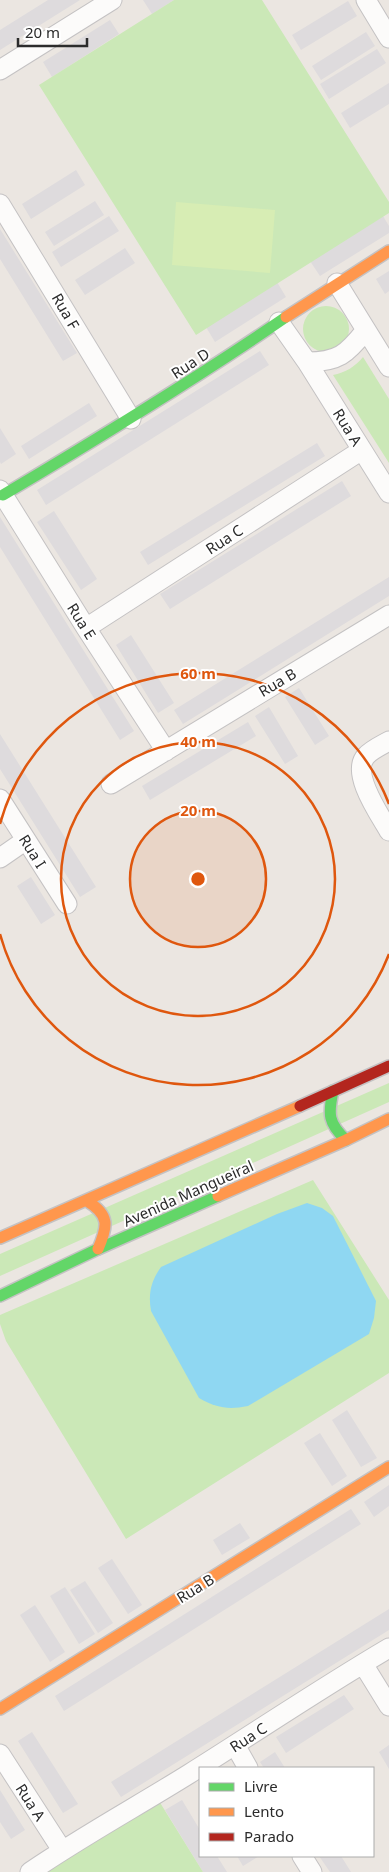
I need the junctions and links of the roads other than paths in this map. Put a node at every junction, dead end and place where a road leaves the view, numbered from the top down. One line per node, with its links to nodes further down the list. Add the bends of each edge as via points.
1 (112, 0): 4 (street)
2 (366, 0): 3 (street)
3 (389, 38)
4 (0, 70)
5 (0, 204): 12 (street, Rua F)
6 (389, 251): 7 (street, Rua D)
7 (337, 283): 8 (street, Rua D); 9 (street)
8 (278, 322): 10 (street, Rua A); 12 (street, Rua D)
9 (365, 331): 10 (street, via 344,354 323,362); 11 (street)
10 (308, 362): 13 (street, Rua A)
11 (389, 367)
12 (131, 419): 14 (street, Rua D)
13 (362, 450): 15 (street, Rua A); 17 (street, Rua C)
14 (2, 493): 17 (street, Rua E)
15 (389, 493)
16 (389, 615): 19 (street, Rua B)
17 (86, 628): 19 (street, Rua E)
18 (389, 741): 22 (street, via 366,755 362,762 367,792)
19 (166, 751): 20 (street, Rua B)
20 (111, 784)
21 (0, 798): 23 (street, Rua I)
22 (389, 831)
23 (26, 840): 24 (street); 25 (street, Rua I)
24 (0, 858)
25 (67, 904)
26 (389, 1066): 27 (street)
27 (332, 1091): 29 (street, via 328,1109 330,1119 334,1130); 30 (street)
28 (389, 1120): 29 (street, Avenida Mangueiral)
29 (346, 1140): 32 (street, Avenida Mangueiral)
30 (87, 1201): 31 (street); 32 (street, via 103,1213 106,1224)
31 (0, 1238)
32 (98, 1249): 33 (street, Avenida Mangueiral)
33 (0, 1296)
34 (389, 1467): 38 (street, Rua B)
35 (389, 1648): 36 (street, Rua C)
36 (363, 1664): 37 (street); 39 (street, Rua C)
37 (389, 1706)
38 (0, 1709)
39 (234, 1745): 41 (street); 42 (street, Rua C)
40 (0, 1754): 42 (street, Rua A)
41 (247, 1767)
42 (62, 1850): 44 (street, Rua C)
43 (303, 1857): 45 (street)
44 (30, 1872)
45 (312, 1872)

